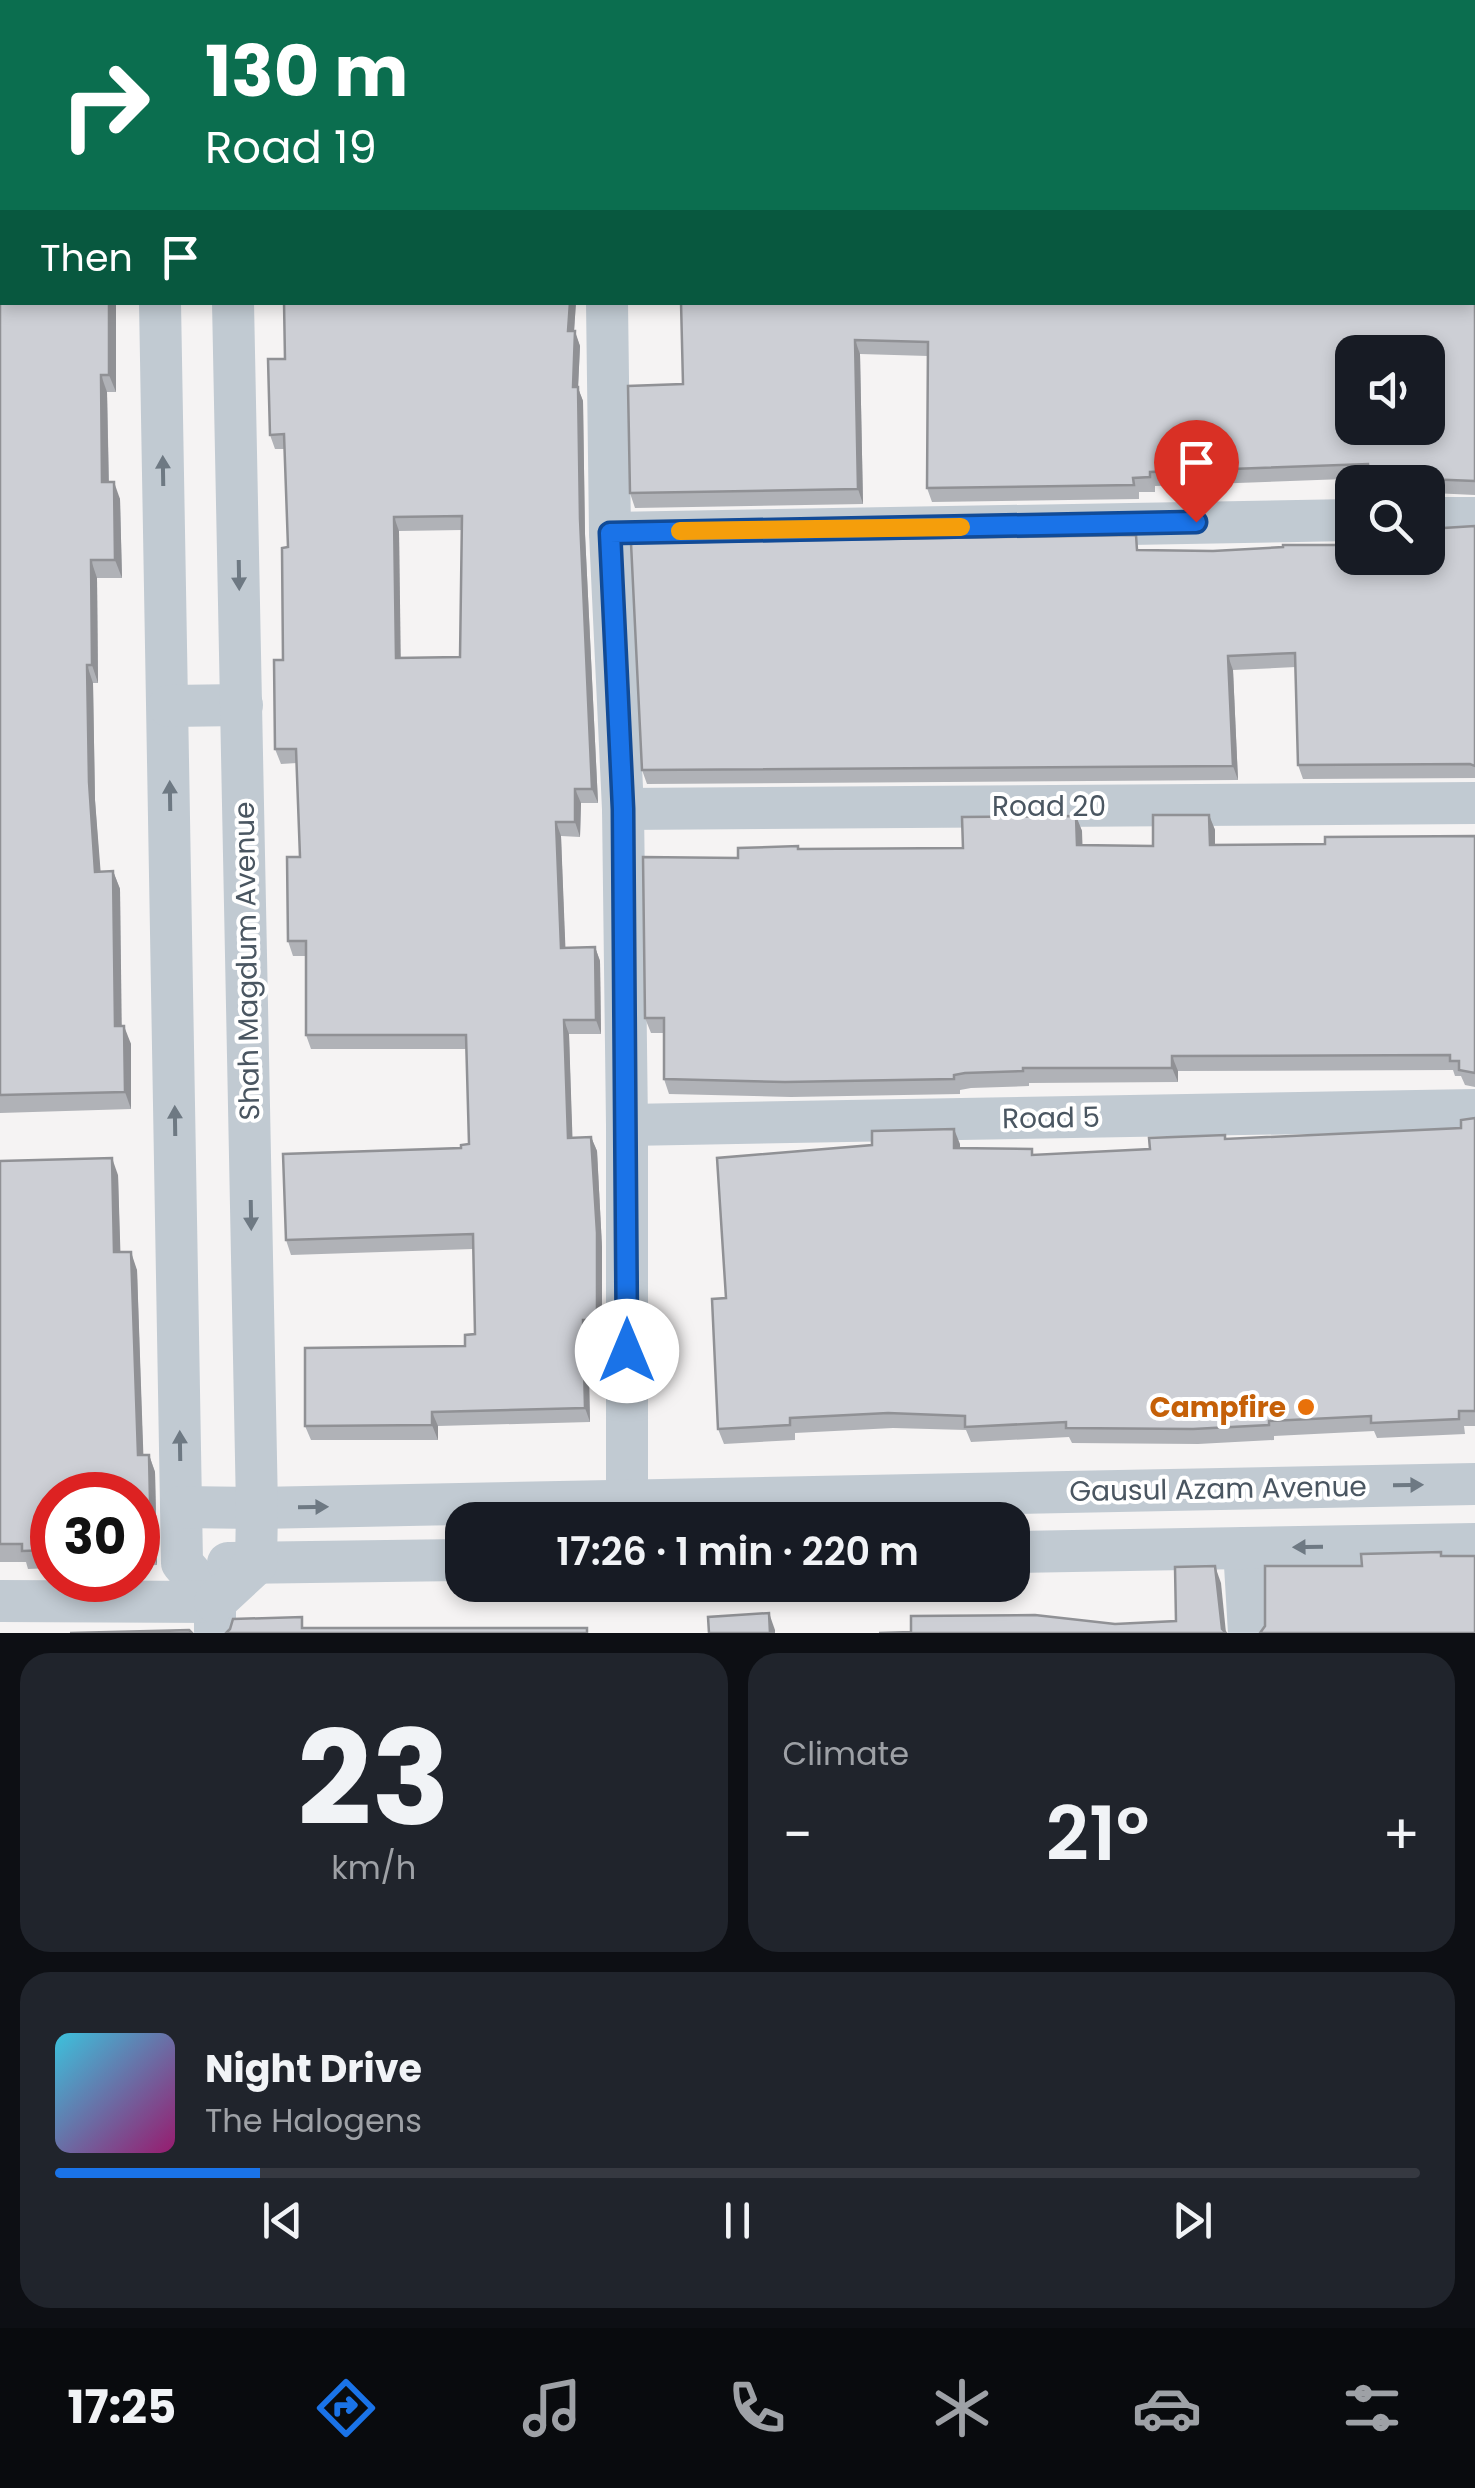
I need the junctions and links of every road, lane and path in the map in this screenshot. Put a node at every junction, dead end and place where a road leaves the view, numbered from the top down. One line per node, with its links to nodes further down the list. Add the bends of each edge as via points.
1 (160, 305): 9 (street, one-way to 1)
2 (233, 305): 8 (street, Shah Magdum Avenue, one-way to 8)
3 (607, 305): 7 (street)
4 (1445, 518): 5 (street)
5 (1475, 518)
6 (1335, 520): 7 (street)
7 (610, 533): 11 (street)
8 (242, 705): 9 (street); 17 (street, Shah Magdum Avenue, one-way to 17)
9 (168, 706): 16 (street, one-way to 9)
10 (1475, 803): 11 (street, Road 20)
11 (623, 809): 13 (street)
12 (1475, 1110): 13 (street, Road 5)
13 (627, 1125): 15 (street)
14 (1475, 1484): 15 (street, Gausul Azam Avenue, one-way to 14)
15 (626, 1501): 17 (street, Gausul Azam Avenue, one-way to 15)
16 (181, 1507): 17 (street, Gausul Azam Avenue); 22 (street)
17 (257, 1508): 23 (street, Shah Magdum Avenue)
18 (1475, 1544): 19 (street, one-way to 19)
19 (1244, 1548): 20 (street); 26 (street)
20 (1030, 1552)
21 (445, 1560): 23 (street)
22 (182, 1563): 23 (street); 25 (street)
23 (256, 1564): 25 (street)
24 (0, 1601): 25 (street)
25 (215, 1617)
26 (1248, 1633)

